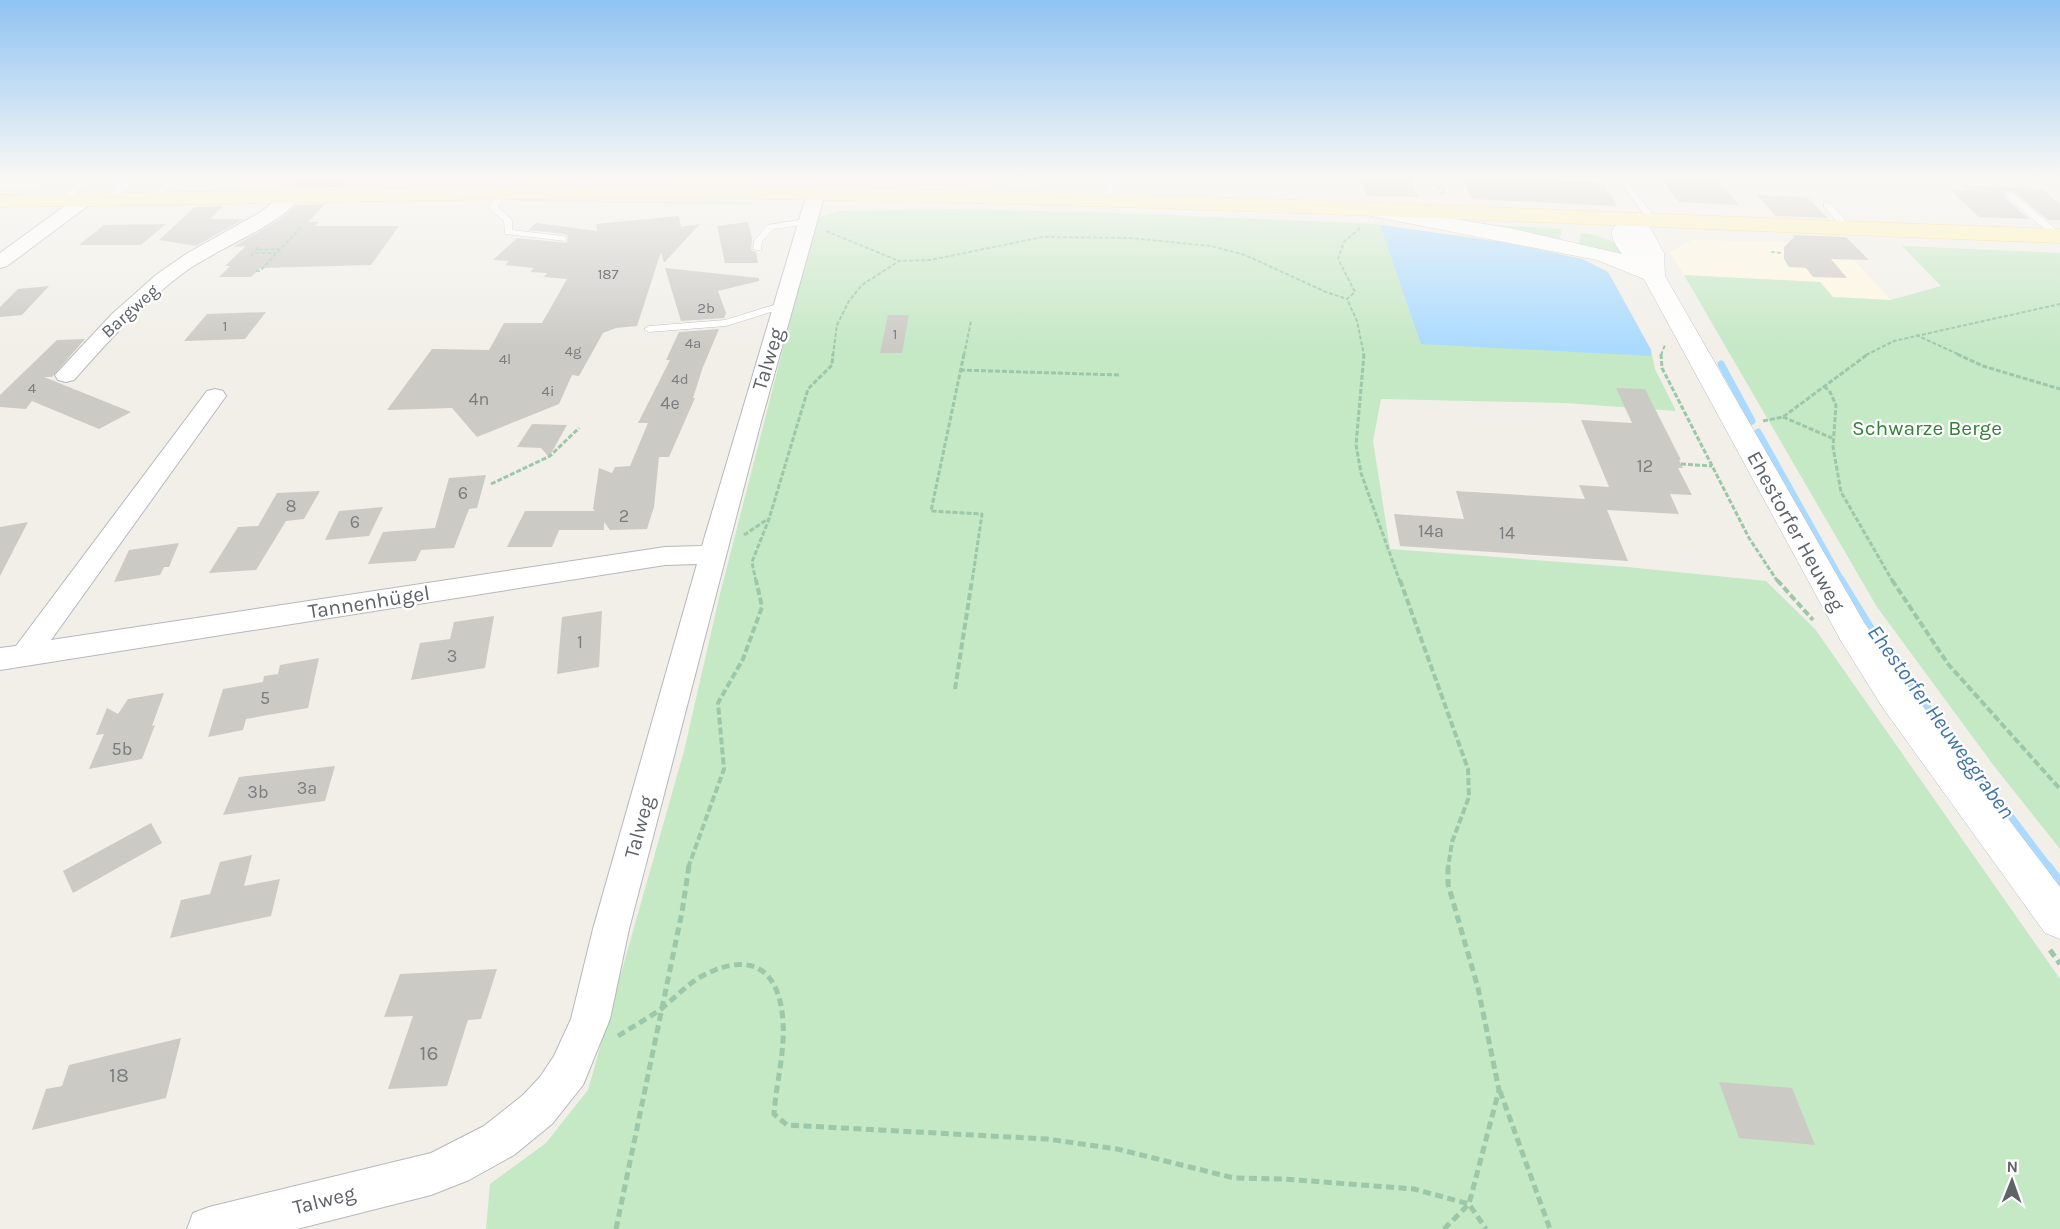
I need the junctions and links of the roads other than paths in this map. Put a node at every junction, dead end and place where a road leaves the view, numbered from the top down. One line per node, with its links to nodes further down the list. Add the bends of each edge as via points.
1 (39, 233): 12 (street)
2 (238, 233): 16 (street, Bargweg, via 180,266 114,322)
3 (519, 233): 10 (lane)
4 (765, 233): 11 (lane, via 758,241)
5 (803, 233): 14 (street, Talweg)
6 (1499, 233): 13 (main road, via 1604,255)
7 (1621, 233): 13 (main road, Ehestorfer Heuweg, via 1630,251)
8 (1966, 233): 9 (main road)
9 (2059, 236)
10 (563, 239)
11 (758, 249)
12 (0, 262)
13 (1654, 276): 20 (main road, Ehestorfer Heuweg, via 1756,422 1816,568 1872,660)
14 (784, 305): 15 (lane, via 726,323); 18 (street, Talweg)
15 (649, 329)
16 (66, 375)
17 (215, 396): 19 (street, Tannenhügel)
18 (712, 555): 19 (street, Tannenhügel, via 665,556); 21 (street, Talweg, via 592,1010 581,1046 564,1078 516,1128 491,1148 464,1162 431,1174)
19 (13, 657)
20 (2060, 920)
21 (209, 1229)

